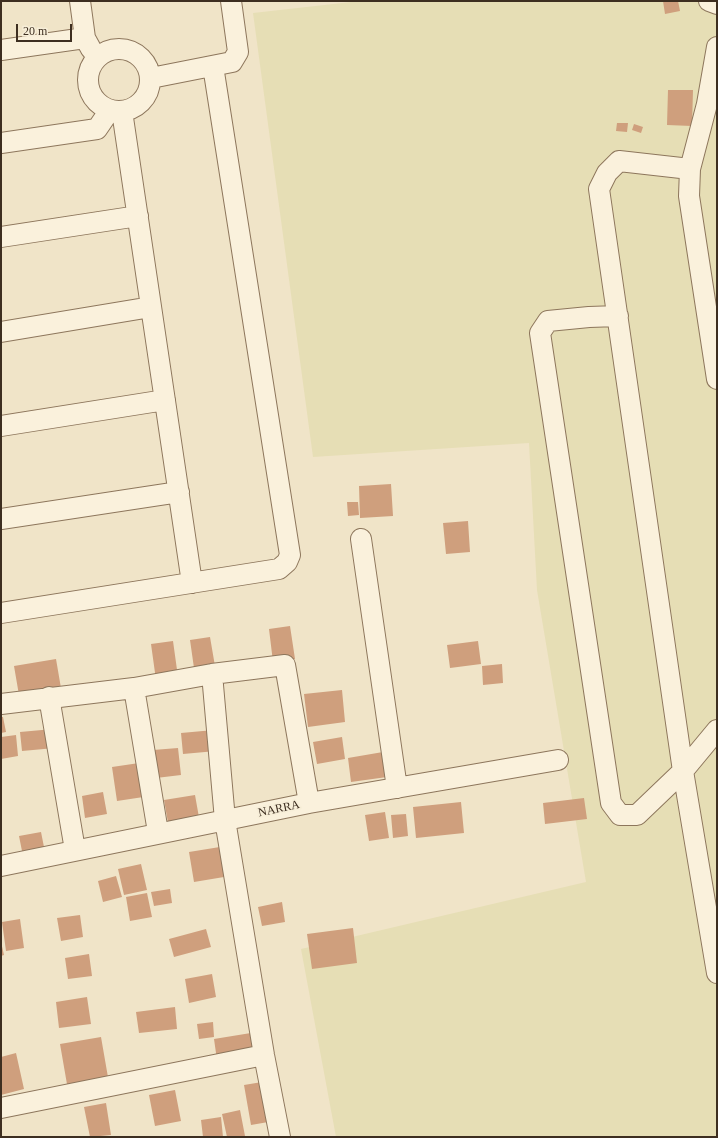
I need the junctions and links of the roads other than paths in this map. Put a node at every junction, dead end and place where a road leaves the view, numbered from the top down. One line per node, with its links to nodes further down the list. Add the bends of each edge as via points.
1 (80, 1): 5 (street)
2 (231, 1): 9 (street, via 238,52 232,62)
3 (709, 1): 4 (street)
4 (717, 4)
5 (85, 38): 7 (street); 8 (street)
6 (717, 47): 13 (street, via 707,104)
7 (1, 50)
8 (96, 58): 10 (street, via 107,50 132,50 142,57); 11 (street, via 90,68 88,81 91,93 99,104)
9 (213, 66): 10 (street); 25 (street, via 290,555 279,569)
10 (151, 78): 11 (street, via 144,100 135,107)
11 (116, 111): 12 (street, via 97,129); 14 (street)
12 (1, 142)
13 (690, 169): 17 (street, via 620,161 607,173 599,189); 19 (street, via 689,196)
14 (138, 216): 15 (street); 16 (street)
15 (1, 237)
16 (151, 307): 18 (street); 20 (street)
17 (618, 316): 33 (street); 33 (street, via 548,321 540,333 610,802 620,815 637,815)
18 (1, 332)
19 (717, 379)
20 (165, 400): 21 (street); 22 (street)
21 (1, 426)
22 (179, 492): 23 (street); 25 (street)
23 (1, 519)
24 (361, 539): 34 (street)
25 (192, 583): 26 (street)
26 (1, 613)
27 (212, 674): 28 (street); 35 (street, via 285,665); 36 (street)
28 (134, 688): 29 (street); 37 (street)
29 (49, 697): 30 (street); 38 (street)
30 (1, 704)
31 (717, 730): 33 (street)
32 (558, 760): 34 (street, NARRA)
33 (684, 771): 40 (street)
34 (397, 788): 35 (street, NARRA)
35 (309, 803): 36 (street, NARRA)
36 (225, 820): 37 (street, NARRA); 41 (street)
37 (158, 832): 38 (street, NARRA)
38 (75, 850): 39 (street, NARRA)
39 (1, 866)
40 (717, 973)
41 (264, 1055): 42 (street); 43 (street)
42 (1, 1108)
43 (280, 1137)

